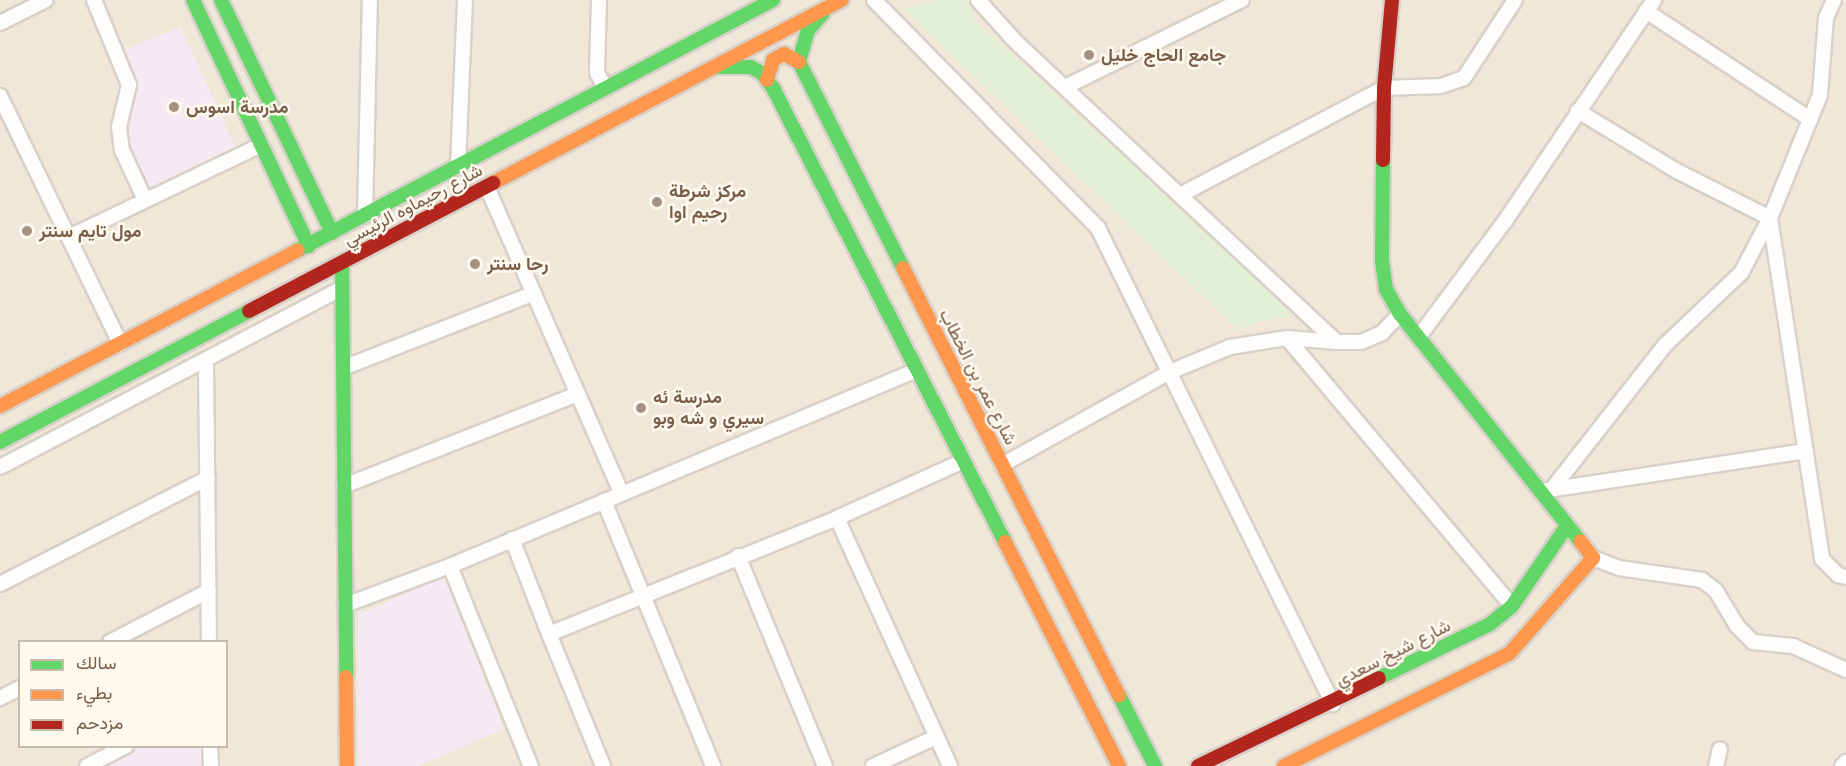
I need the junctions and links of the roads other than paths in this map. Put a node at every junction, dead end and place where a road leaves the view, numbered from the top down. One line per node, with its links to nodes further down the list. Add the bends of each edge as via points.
1 (46, 0): 18 (street)
2 (94, 0): 37 (street, via 129,85 118,126 122,150)
3 (193, 0): 30 (main road)
4 (221, 0): 38 (main road)
5 (370, 0): 39 (street)
6 (465, 0): 33 (street)
7 (599, 0): 23 (street, via 597,73)
8 (773, 0): 23 (main road, شارع رحيماوه الرئيسي)
9 (842, 0): 16 (main road, شارع رحيماوه الرئيسي)
10 (874, 0): 57 (street, via 1098,228)
11 (978, 0): 22 (street)
12 (1242, 0): 22 (street)
13 (1392, 0): 24 (main road)
14 (1515, 0): 24 (street, via 1464,78 1441,86)
15 (1834, 0): 27 (street, via 1826,18 1820,95)
16 (829, 6): 19 (main road, via 808,30); 20 (main road, شارع رحيماوه الرئيسي)
17 (1650, 6): 26 (street); 27 (street)
18 (0, 23)
19 (799, 62): 21 (main road, via 784,54 773,60); 42 (main road, شارع عمر بن الخطاب)
20 (712, 68): 21 (main road, via 740,64); 32 (main road, شارع رحيماوه الرئيسي)
21 (767, 80): 42 (main road, شارع عمر بن الخطاب)
22 (1065, 87): 36 (street)
23 (606, 88): 29 (main road, شارع رحيماوه الرئيسي)
24 (1384, 88): 36 (street); 49 (main road, via 1382,261 1386,289)
25 (0, 96): 28 (street)
26 (1578, 111): 40 (street, via 1675,170); 50 (street, via 1505,221)
27 (1808, 118): 40 (street)
28 (6, 122): 44 (street)
29 (530, 128): 31 (main road, شارع رحيماوه الرئيسي); 32 (main road, via 524,148 526,155)
30 (261, 145): 37 (street); 41 (main road)
31 (490, 149): 33 (main road, شارع رحيماوه الرئيسي); 34 (main road, via 512,159 512,167)
32 (545, 157): 34 (main road, شارع رحيماوه الرئيسي)
33 (458, 166): 39 (main road, شارع رحيماوه الرئيسي)
34 (504, 178): 35 (main road, شارع رحيماوه الرئيسي)
35 (487, 187): 46 (main road, شارع رحيماوه الرئيسي); 48 (street)
36 (1180, 195): 52 (street)
37 (145, 200): 44 (street)
38 (320, 210): 41 (main road); 43 (main road)
39 (365, 215): 43 (main road, شارع رحيماوه الرئيسي)
40 (1770, 218): 61 (street); 67 (street, via 1741,273 1665,345)
41 (298, 224): 45 (main road)
42 (866, 232): 56 (main road, شارع عمر بن الخطاب); 63 (main road, شارع عمر بن الخطاب)
43 (332, 233): 45 (main road, شارع رحيماوه الرئيسي)
44 (69, 237): 53 (street)
45 (309, 246): 53 (main road, شارع رحيماوه الرئيسي)
46 (342, 263): 47 (main road); 60 (main road, شارع رحيماوه الرئيسي)
47 (342, 288): 54 (street); 55 (main road)
48 (534, 293): 55 (street); 58 (street)
49 (1400, 314): 50 (main road); 52 (street, via 1382,333 1361,342)
50 (1420, 334): 67 (main road)
51 (1287, 338): 52 (street); 57 (street, via 1230,346); 82 (street)
52 (1337, 342)
53 (120, 343): 59 (main road, شارع رحيماوه الرئيسي)
54 (206, 361): 64 (street); 65 (street)
55 (343, 368): 66 (main road)
56 (917, 370): 62 (main road, شارع عمر بن الخطاب); 68 (street)
57 (1170, 372): 63 (street); 89 (street)
58 (578, 394): 66 (street); 68 (street)
59 (0, 406)
60 (0, 442)
61 (1806, 451): 67 (street); 77 (street, via 1822,559)
62 (963, 461): 70 (street); 76 (main road, شارع عمر بن الخطاب)
63 (1002, 465): 76 (main road, شارع عمر بن الخطاب)
64 (0, 467)
65 (208, 478): 78 (street); 79 (street)
66 (344, 486): 81 (main road)
67 (1546, 490): 71 (main road)
68 (622, 494): 69 (street)
69 (604, 501): 72 (street); 80 (street)
70 (837, 518): 73 (street); 90 (street)
71 (1567, 526): 74 (main road); 82 (main road, شارع شيخ سعدي)
72 (512, 539): 75 (street); 83 (street)
73 (738, 556): 80 (street); 101 (street)
74 (1593, 558): 86 (street, via 1619,568 1702,580 1716,591 1737,626 1753,642 1793,646); 107 (main road, via 1509,654)
75 (450, 566): 81 (street); 99 (street)
76 (1037, 569): 104 (main road, شارع عمر بن الخطاب); 105 (main road, شارع عمر بن الخطاب)
77 (1846, 577)
78 (0, 584)
79 (209, 591): 84 (street); 85 (street)
80 (642, 595): 83 (street); 100 (street)
81 (345, 605): 98 (main road)
82 (1512, 606): 89 (main road, شارع شيخ سعدي, via 1490,624)
83 (549, 634): 95 (street)
84 (114, 640)
85 (209, 640)
86 (1846, 670)
87 (18, 689): 88 (street)
88 (0, 698)
89 (1333, 704): 106 (main road, شارع شيخ سعدي)
90 (936, 736): 102 (street); 103 (street)
91 (124, 748): 96 (street)
92 (210, 748): 97 (street)
93 (1720, 749): 108 (street)
94 (1846, 762): 109 (street)
95 (600, 765)
96 (87, 766)
97 (211, 766)
98 (347, 766)
99 (531, 766)
100 (713, 766)
101 (825, 766)
102 (873, 766)
103 (950, 766)
104 (1117, 766)
105 (1155, 766)
106 (1198, 766)
107 (1284, 766)
108 (1716, 766)
109 (1842, 766)

